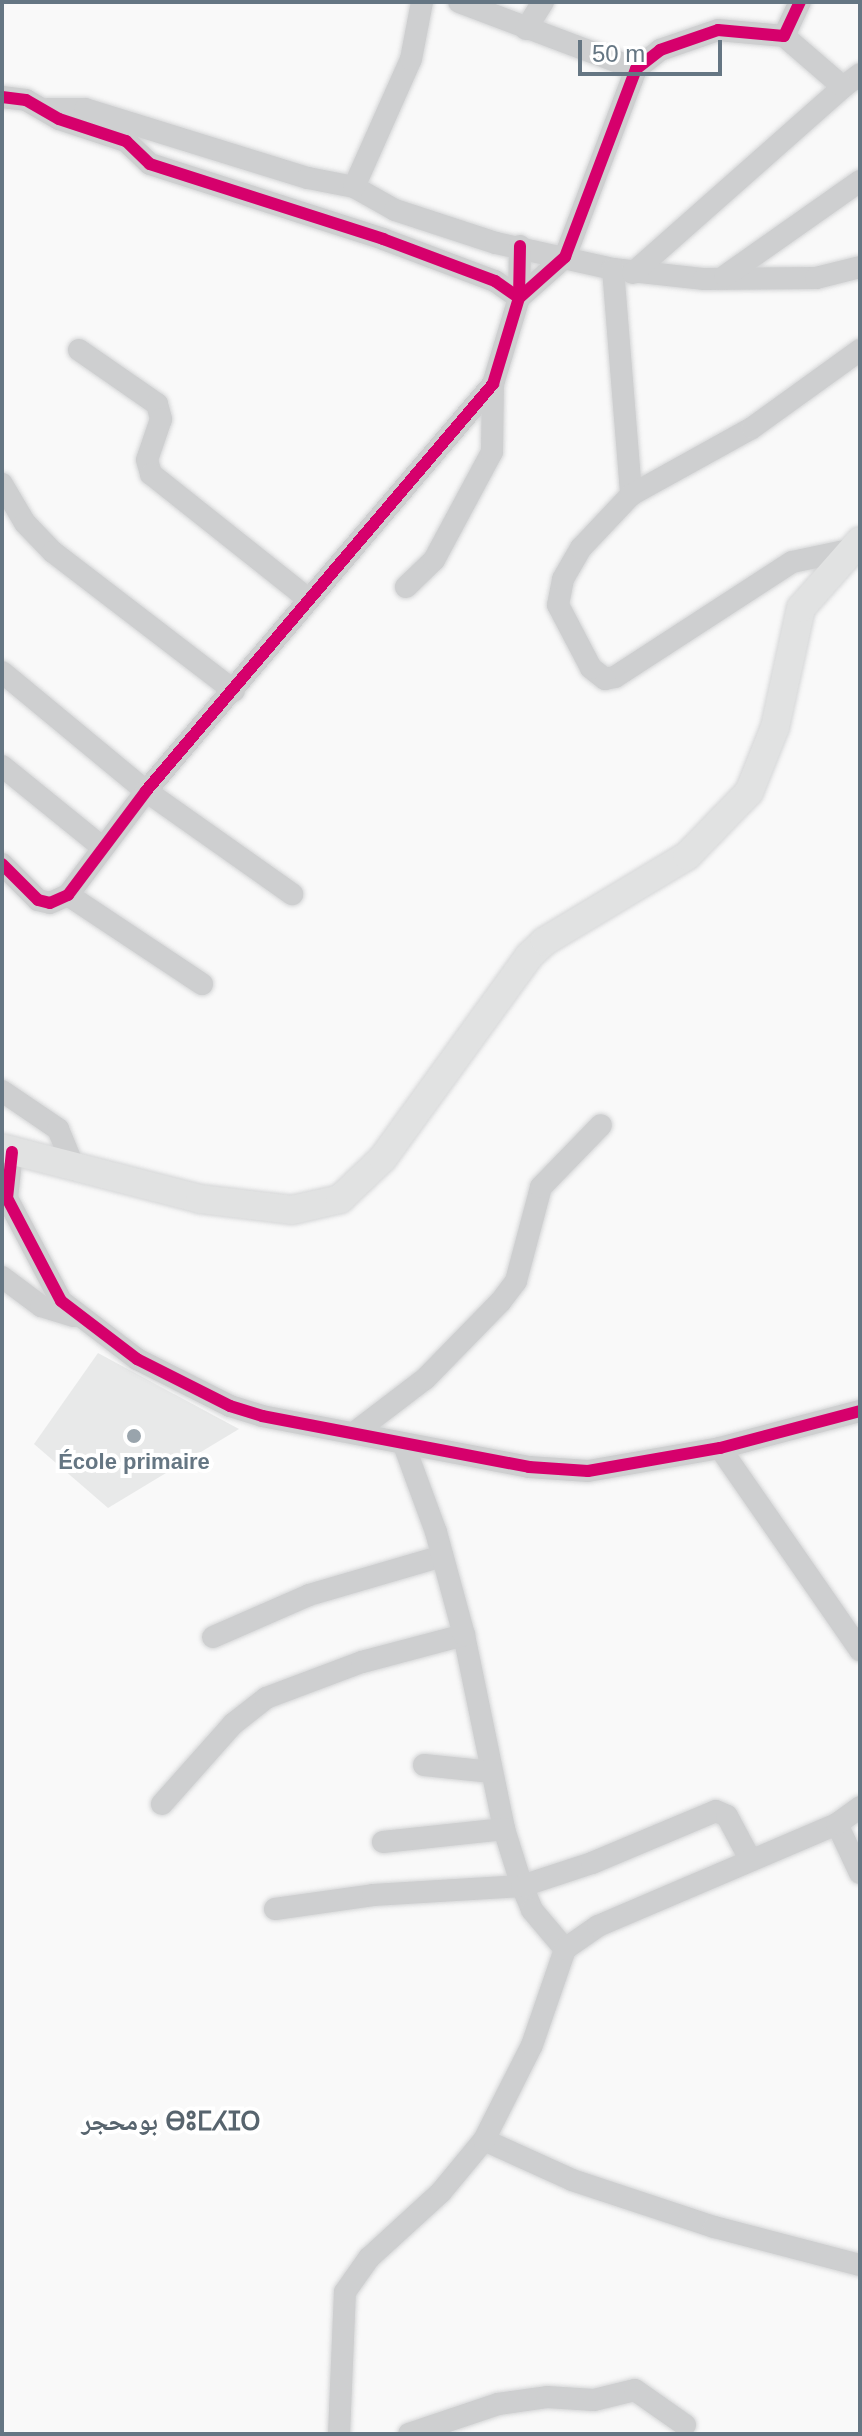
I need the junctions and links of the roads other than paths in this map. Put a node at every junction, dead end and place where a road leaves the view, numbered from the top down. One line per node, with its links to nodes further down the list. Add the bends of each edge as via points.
1 (422, 2): 12 (street, via 411,59)
2 (459, 2): 5 (street)
3 (543, 2): 5 (street)
4 (800, 2): 6 (street)
5 (526, 29): 7 (street)
6 (784, 36): 7 (street, via 718,30 660,50); 8 (street)
7 (636, 69): 16 (street)
8 (852, 80): 18 (street)
9 (2, 97): 10 (street)
10 (48, 109): 12 (street, via 85,109 308,178); 14 (street, via 59,119 126,141 150,164)
11 (860, 181): 19 (street)
12 (354, 187): 13 (street)
13 (395, 210): 14 (street); 15 (street)
14 (383, 239): 20 (street, via 495,281)
15 (520, 246): 16 (street); 20 (street)
16 (565, 257): 18 (street); 20 (street)
17 (860, 267): 19 (street, via 816,278)
18 (623, 271): 19 (street); 24 (street)
19 (725, 276)
20 (519, 298): 23 (street)
21 (79, 350): 28 (street, via 157,404 161,419 147,460 151,474)
22 (860, 350): 24 (street, via 752,428)
23 (493, 384): 27 (street, via 492,452 434,560); 28 (street)
24 (631, 495): 26 (street, via 581,548 563,579 558,605 582,656 605,679 621,675 792,562)
25 (4, 496): 30 (street, via 53,552)
26 (854, 546): 41 (main road, via 801,608 775,727 749,792 687,856 545,941 529,956 357,1186 320,1208 292,1210 200,1199)
27 (406, 587)
28 (308, 599): 30 (street)
29 (2, 672): 32 (street)
30 (234, 691): 32 (street)
31 (2, 766): 33 (street)
32 (146, 791): 33 (street); 35 (street)
33 (102, 847): 36 (street)
34 (2, 864): 36 (street, via 38,900 50,903)
35 (292, 894)
36 (68, 895): 37 (street)
37 (202, 984)
38 (2, 1091): 41 (street, via 58,1129)
39 (601, 1125): 45 (street, via 541,1187 516,1281 501,1301 425,1379)
40 (7, 1150): 41 (main road); 43 (street, via 7,1198 54,1291)
41 (75, 1170)
42 (2, 1277): 43 (street, via 41,1306)
43 (83, 1318): 45 (street, via 137,1359 230,1406)
44 (860, 1411): 47 (street)
45 (354, 1433): 46 (street)
46 (404, 1445): 47 (street, via 529,1467 588,1471); 48 (street)
47 (720, 1448): 51 (street)
48 (442, 1556): 49 (street); 50 (street, via 309,1595)
49 (464, 1635): 53 (street); 54 (street, via 362,1662 266,1698 233,1724)
50 (213, 1637)
51 (860, 1650)
52 (424, 1765): 53 (street)
53 (492, 1772): 57 (street)
54 (162, 1804)
55 (860, 1807): 56 (street)
56 (837, 1824): 59 (street); 60 (street)
57 (504, 1829): 58 (street); 61 (street)
58 (383, 1842)
59 (750, 1859): 61 (street, via 727,1816 716,1811); 63 (street, via 598,1926)
60 (860, 1873)
61 (522, 1886): 62 (street, via 373,1895); 63 (street, via 532,1910)
62 (275, 1909)
63 (565, 1949): 64 (street, via 532,2045)
64 (484, 2140): 65 (street, via 572,2180 714,2227); 67 (street, via 441,2192 369,2258 345,2292)
65 (860, 2265)
66 (685, 2425): 68 (street, via 635,2390 594,2400 547,2397 498,2404)
67 (339, 2434)
68 (409, 2434)

